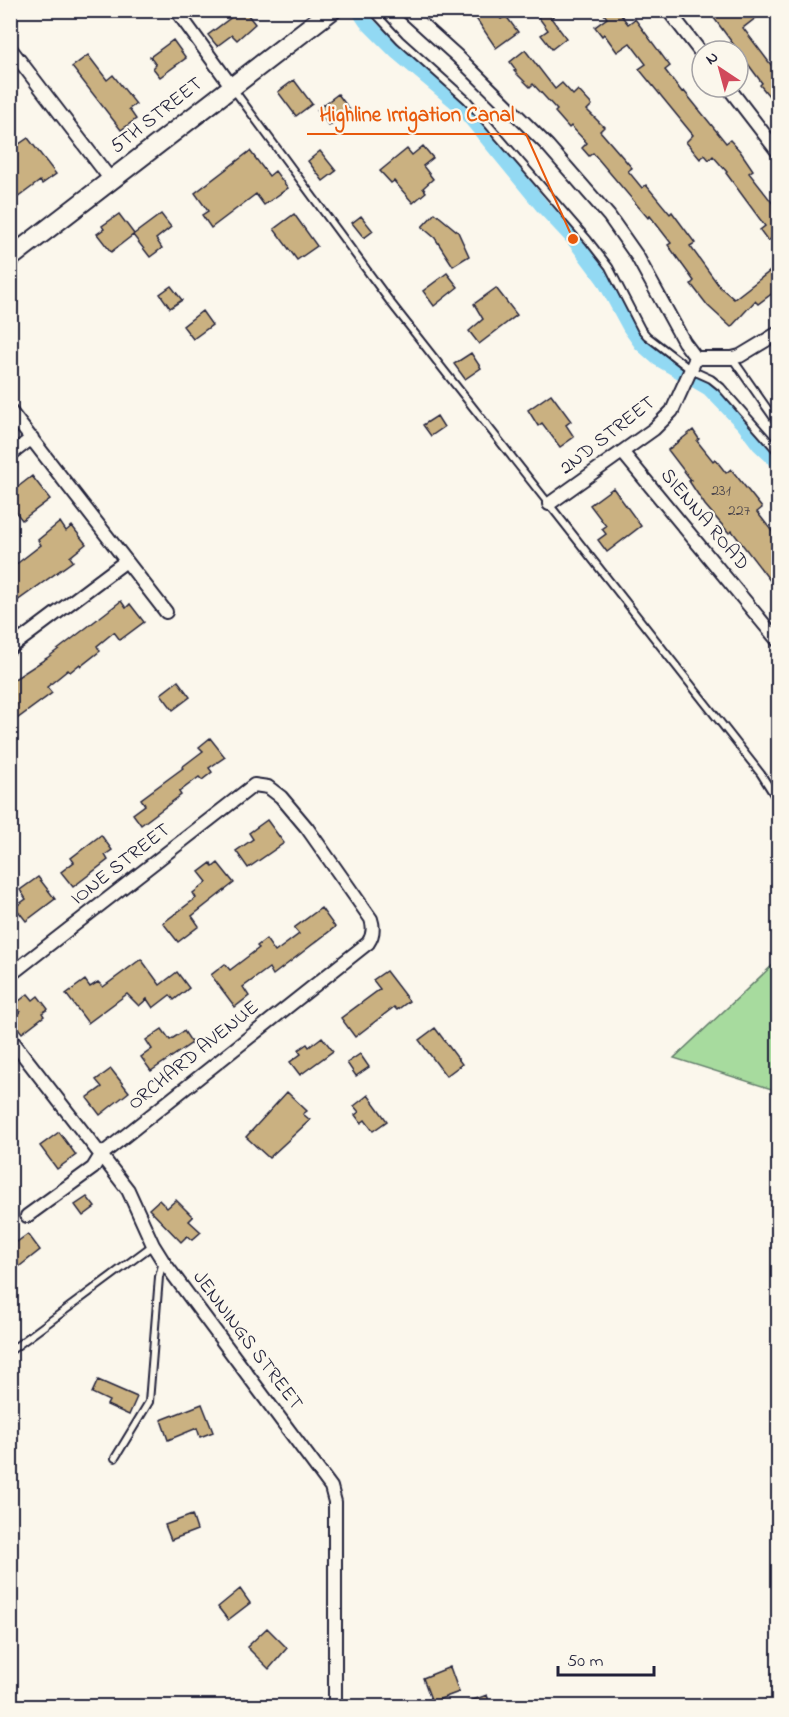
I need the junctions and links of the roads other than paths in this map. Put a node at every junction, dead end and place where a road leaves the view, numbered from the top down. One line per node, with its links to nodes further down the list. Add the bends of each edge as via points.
1 (176, 10): 8 (street)
2 (332, 10): 8 (street, 5TH STREET)
3 (372, 10): 16 (lane, via 482,116 609,267 647,336)
4 (406, 10): 14 (street, via 581,182 637,256)
5 (668, 10): 6 (street)
6 (690, 39)
7 (10, 48): 11 (street)
8 (232, 87): 11 (street, 5TH STREET); 23 (lane, via 391,303)
9 (737, 99): 10 (street)
10 (778, 152)
11 (111, 180): 12 (street, 5TH STREET)
12 (10, 258)
13 (778, 333): 15 (street)
14 (696, 358): 15 (street); 16 (street, 2ND STREET)
15 (732, 358): 18 (lane)
16 (691, 371): 20 (lane, via 711,379 729,394); 21 (street, 2ND STREET, via 672,411)
17 (10, 411): 19 (street)
18 (778, 424)
19 (32, 438): 22 (street); 24 (street)
20 (778, 452)
21 (623, 453): 23 (street, 2ND STREET); 26 (street, SIENNA ROAD)
22 (10, 455)
23 (549, 504): 28 (lane, via 761,774)
24 (126, 561): 25 (street); 27 (street)
25 (166, 612)
26 (778, 641)
27 (10, 648)
28 (778, 801)
29 (371, 919): 30 (street, IONE STREET, via 281,797 264,785 254,785); 32 (street, ORCHARD AVENUE, via 373,933 368,943)
30 (10, 975)
31 (10, 1038): 32 (street, JENNINGS STREET)
32 (101, 1155): 33 (street, ORCHARD AVENUE, via 93,1168); 34 (street, JENNINGS STREET, via 128,1190)
33 (27, 1216)
34 (153, 1245): 35 (street, JENNINGS STREET); 36 (lane)
35 (163, 1261): 37 (lane, via 149,1402); 38 (street, JENNINGS STREET, via 333,1491)
36 (10, 1351)
37 (115, 1458)
38 (335, 1707)

